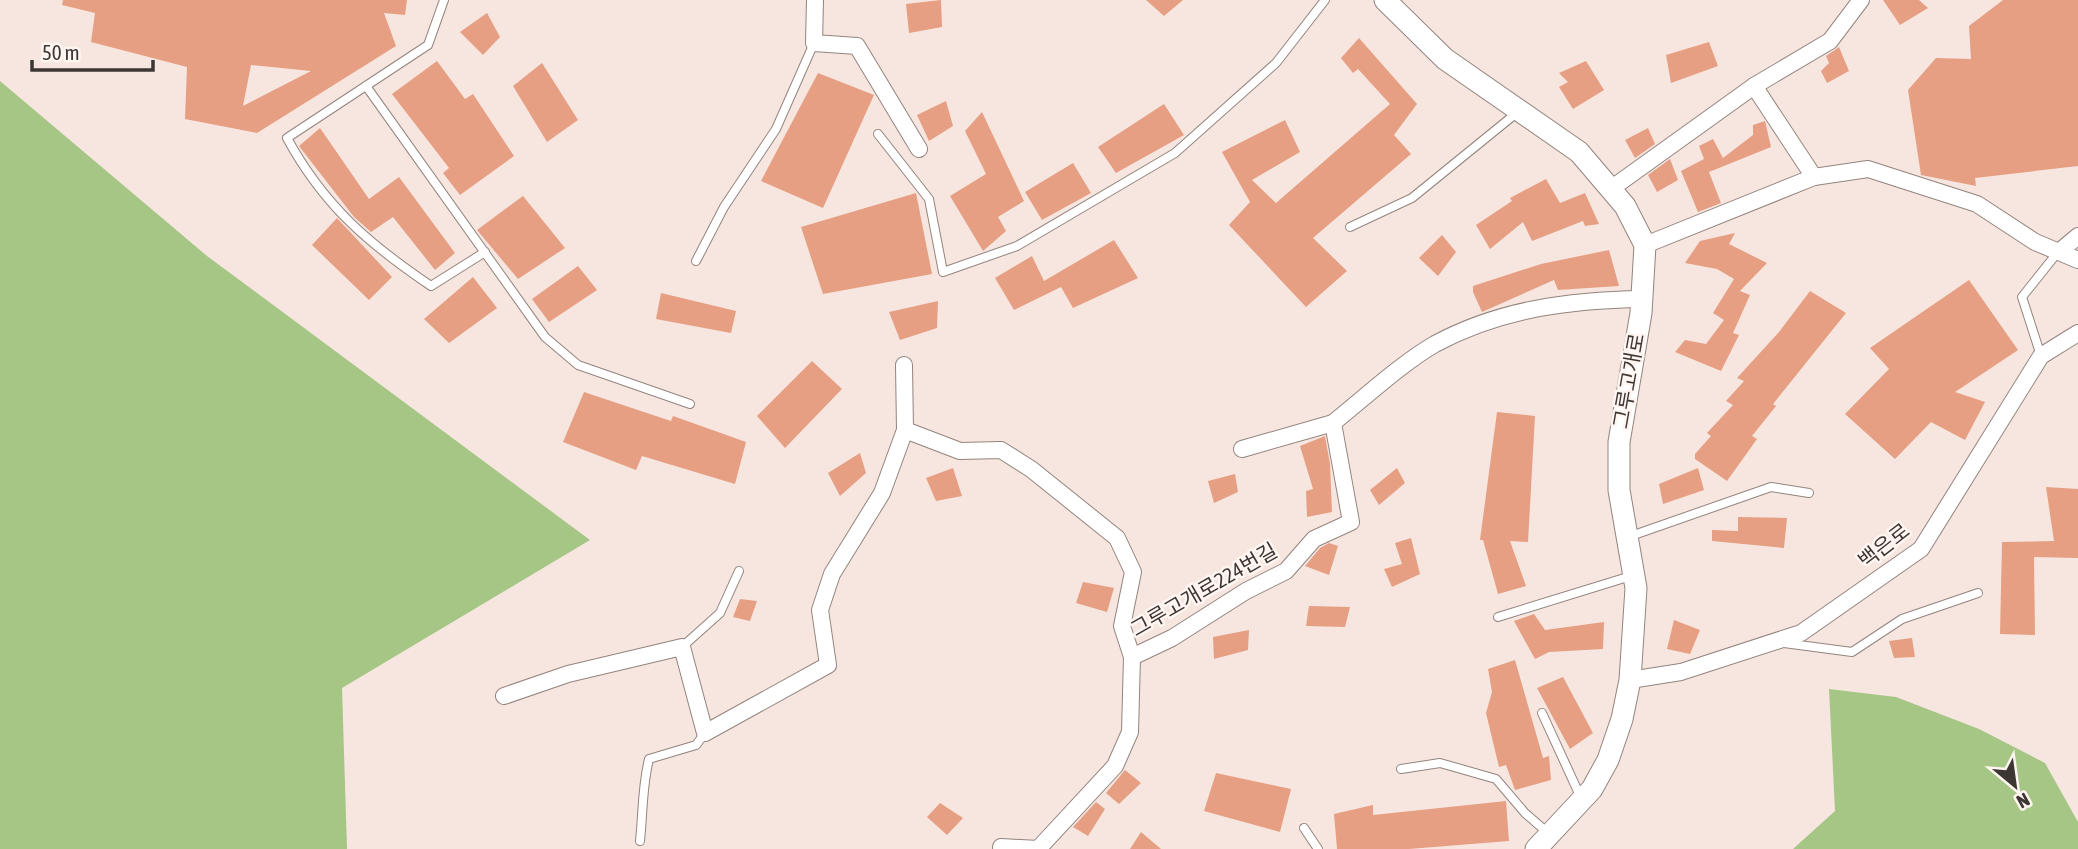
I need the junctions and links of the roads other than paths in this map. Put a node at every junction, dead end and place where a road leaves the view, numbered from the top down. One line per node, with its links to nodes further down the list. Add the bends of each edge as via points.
1 (444, 0): 8 (lane, via 428,45)
2 (815, 0): 7 (street)
3 (1325, 0): 11 (lane, via 1276,63 1175,153 1017,246 943,272 929,199)
4 (1385, 0): 6 (street)
5 (1861, 0): 9 (street, via 1830,41)
6 (1404, 8): 10 (street, via 1445,59)
7 (814, 43): 12 (street, via 857,46); 20 (lane, via 776,129 724,207)
8 (366, 86): 18 (lane); 18 (lane, via 287,138 303,167 333,208 378,250 431,286)
9 (1754, 86): 13 (street); 14 (street)
10 (1519, 111): 14 (street, via 1579,152); 15 (lane, via 1412,198)
11 (878, 134)
12 (919, 149)
13 (1814, 177): 17 (street); 19 (street, via 1868,169 1977,204)
14 (1612, 188): 17 (street)
15 (1350, 227)
16 (2078, 236): 19 (street)
17 (1645, 245): 22 (street, 그루고개로)
18 (485, 252): 26 (lane, via 545,337 578,365)
19 (2059, 252): 21 (street); 24 (lane, via 2022,297)
20 (696, 261)
21 (2078, 261)
22 (1643, 299): 27 (street, via 1583,300 1521,310 1434,345); 31 (street, 그루고개로, via 1619,442 1619,490)
23 (2078, 333): 24 (street, 백은로)
24 (2041, 356): 36 (street, 백은로, via 1922,549 1801,633)
25 (904, 365): 28 (street)
26 (690, 404)
27 (1333, 423): 29 (street); 38 (street, 그루고개로224번길, via 1351,522 1314,539 1286,571)
28 (905, 430): 38 (street, 그루고개로224번길, via 960,451 1001,450 1117,538 1133,572 1122,626); 42 (street, via 882,493 832,574 820,610 828,665)
29 (1242, 449)
30 (1809, 493): 31 (lane, via 1771,487)
31 (1628, 537): 33 (street, 그루고개로)
32 (739, 571): 37 (lane, via 720,613)
33 (1634, 575): 35 (lane); 39 (street, 그루고개로)
34 (1978, 593): 36 (lane, via 1902,620 1852,652)
35 (1498, 617)
36 (1774, 642): 39 (street, 백은로, via 1681,672)
37 (682, 647): 40 (street, via 568,674); 42 (street)
38 (1132, 657): 48 (street, 그루고개로224번길, via 1130,732 1115,766 1038,849)
39 (1630, 680): 44 (street, 그루고개로, via 1608,760)
40 (504, 696)
41 (1542, 713): 44 (lane)
42 (705, 733): 46 (lane, via 696,744 649,759)
43 (1401, 769): 47 (lane, via 1440,763 1496,779)
44 (1582, 801): 47 (street, 그루고개로)
45 (1304, 828): 49 (lane)
46 (640, 841)
47 (1543, 842)
48 (1001, 847)
49 (1318, 849)

